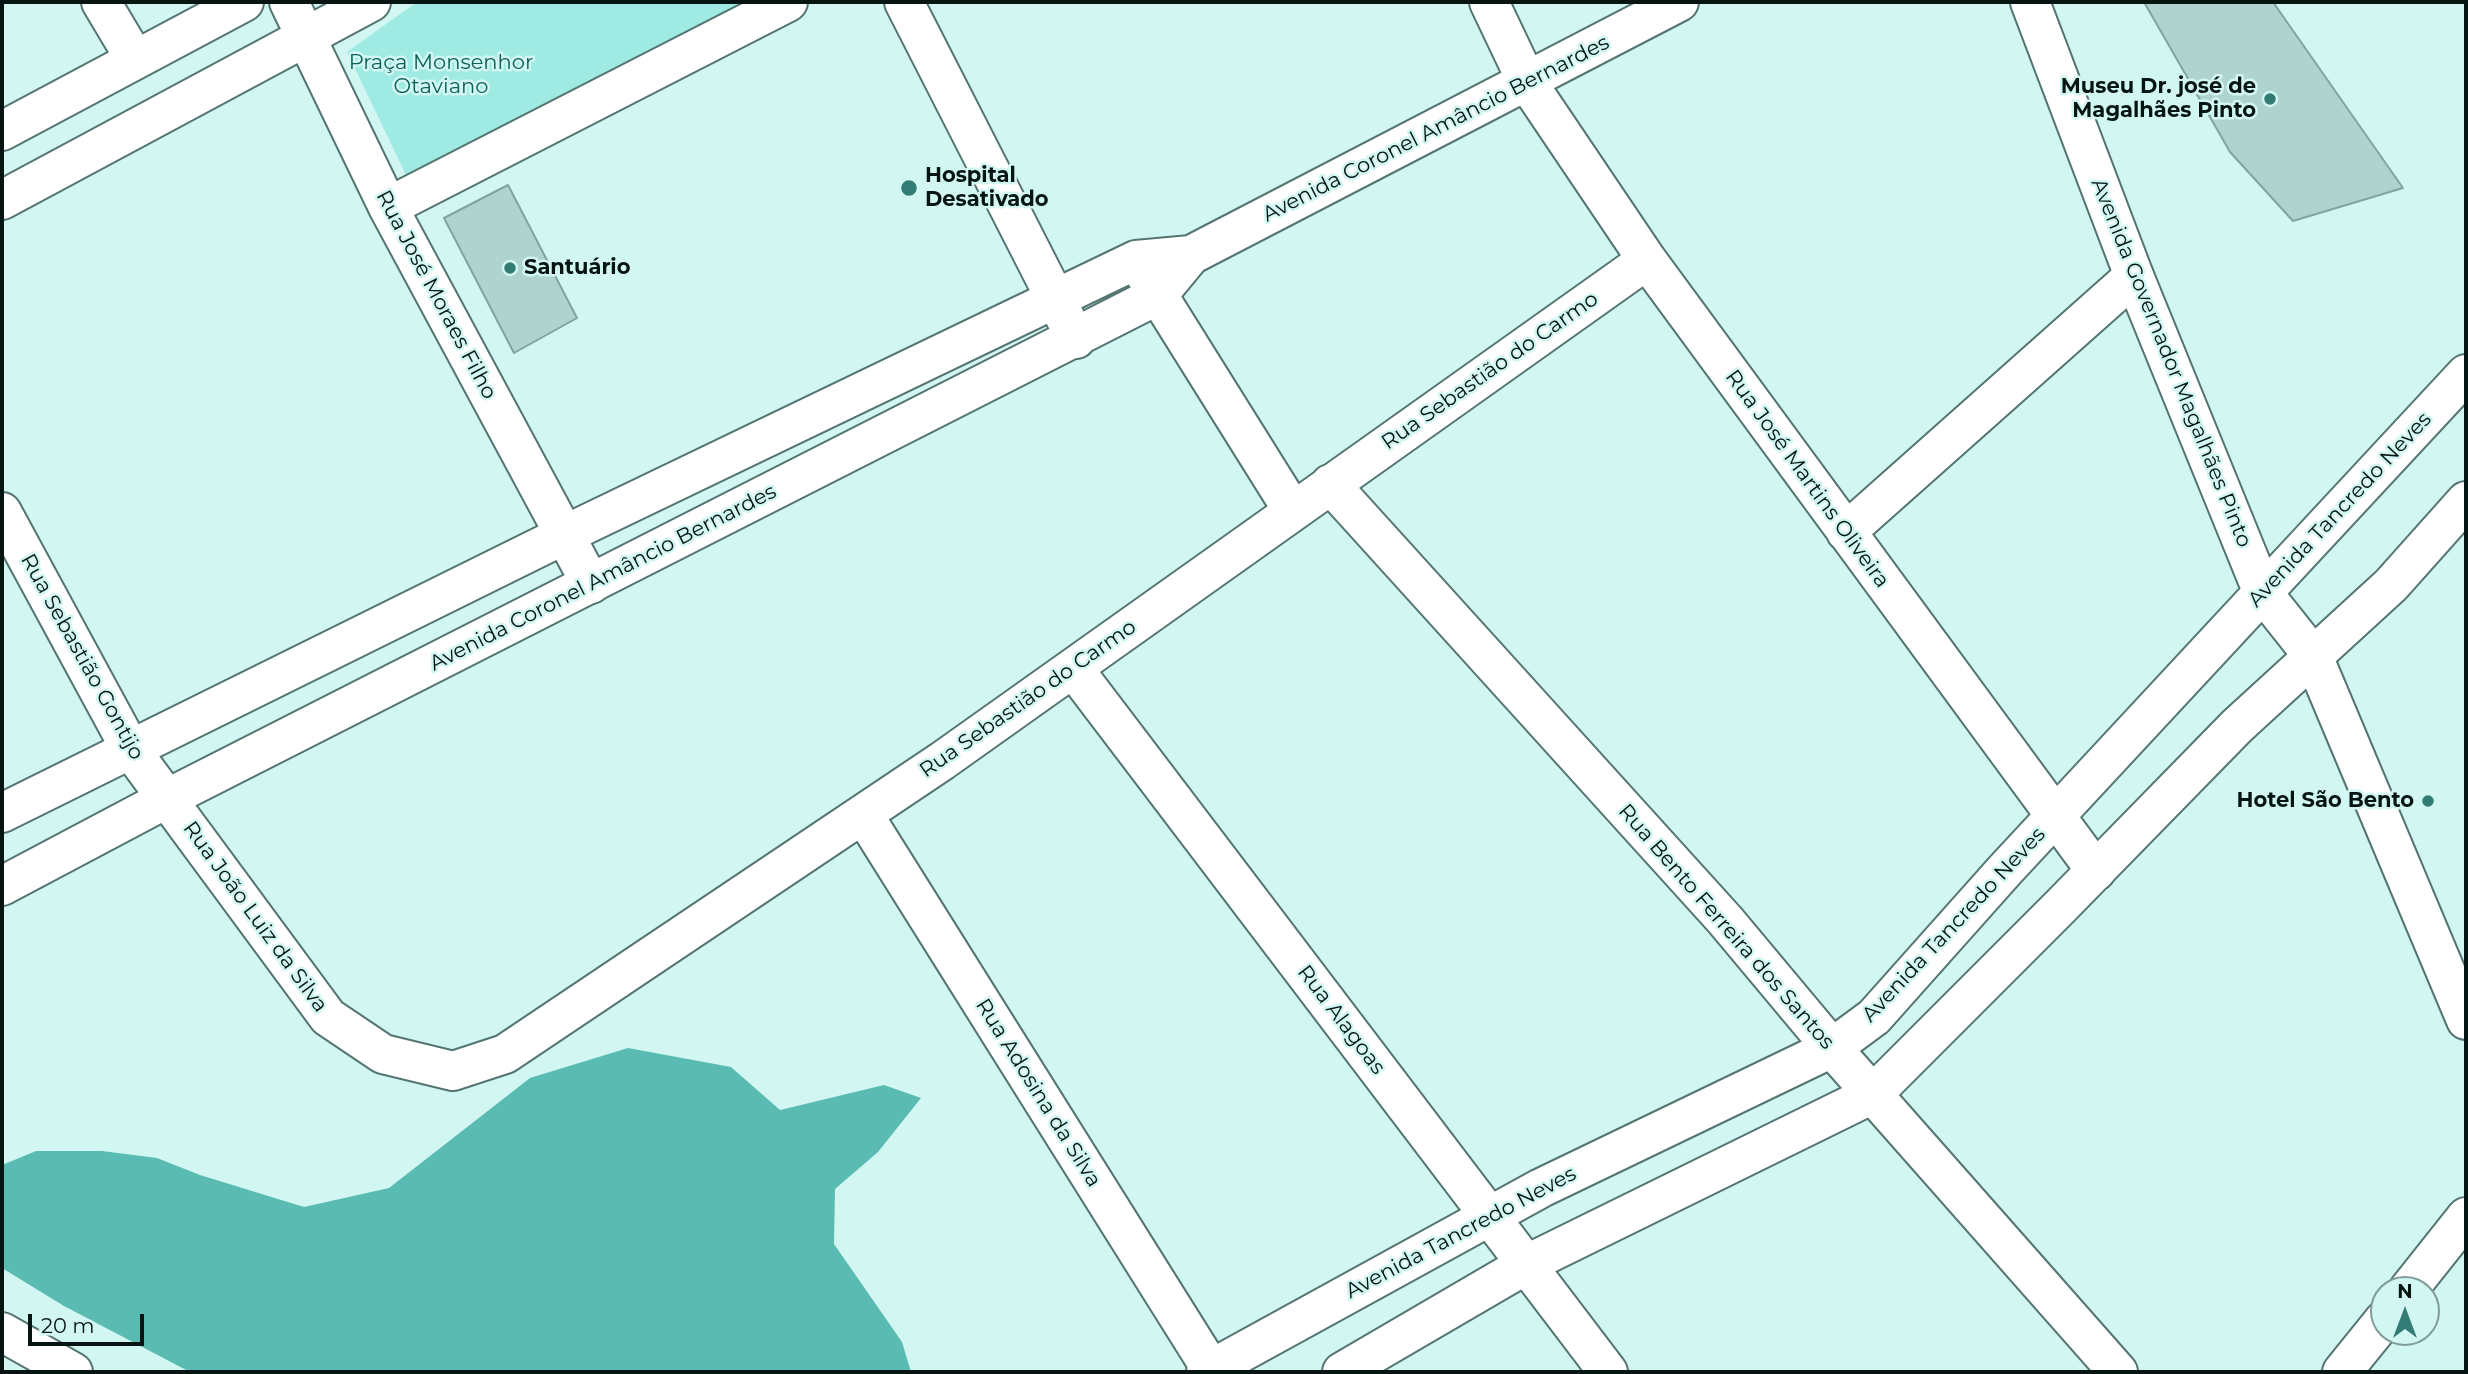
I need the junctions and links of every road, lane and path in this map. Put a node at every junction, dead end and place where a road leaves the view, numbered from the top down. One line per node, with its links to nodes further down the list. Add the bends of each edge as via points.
1 (101, 2): 11 (street)
2 (244, 2): 11 (street)
3 (289, 2): 10 (street, Rua José Moraes Filho)
4 (371, 2): 10 (street)
5 (788, 2): 15 (street)
6 (904, 2): 21 (street)
7 (1489, 2): 12 (street, Rua José Martins Oliveira)
8 (1679, 2): 12 (street, Avenida Coronel Amâncio Bernardes)
9 (2030, 2): 19 (street, Avenida Governador Magalhães Pinto)
10 (306, 36): 14 (street); 15 (street, Rua José Moraes Filho)
11 (135, 59): 13 (street)
12 (1527, 82): 16 (street, Avenida Coronel Amâncio Bernardes); 18 (street, Rua José Martins Oliveira)
13 (2, 131)
14 (2, 200)
15 (388, 207): 29 (street, Rua José Moraes Filho)
16 (1191, 255): 17 (street, Avenida Coronel Amâncio Bernardes); 20 (street, Avenida Coronel Amâncio Bernardes)
17 (1136, 260): 20 (street); 21 (street, Avenida Coronel Amâncio Bernardes)
18 (1647, 260): 24 (street, Rua Sebastião do Carmo); 28 (street, Rua José Martins Oliveira)
19 (2134, 276): 28 (street); 31 (street, Avenida Governador Magalhães Pinto)
20 (1158, 295): 22 (street, Avenida Coronel Amâncio Bernardes); 26 (street)
21 (1055, 300): 22 (street); 29 (street, Avenida Coronel Amâncio Bernardes)
22 (1076, 339): 30 (street, Avenida Coronel Amâncio Bernardes)
23 (2466, 374): 31 (street, Avenida Tancredo Neves)
24 (1330, 484): 26 (street, Rua Sebastião do Carmo); 42 (street, Rua Bento Ferreira dos Santos, via 1726,920)
25 (2466, 501): 32 (street, via 2390,585)
26 (1293, 511): 33 (street, Rua Sebastião do Carmo)
27 (2, 512): 34 (street, Rua Sebastião Gontijo)
28 (1846, 532): 38 (street, Rua José Martins Oliveira)
29 (564, 535): 30 (street, Rua José Moraes Filho); 34 (street, Avenida Coronel Amâncio Bernardes)
30 (591, 584): 35 (street, Avenida Coronel Amâncio Bernardes)
31 (2263, 593): 32 (street, Avenida Governador Magalhães Pinto); 38 (street, Avenida Tancredo Neves)
32 (2313, 656): 39 (street, via 2237,726); 41 (street, Avenida Governador Magalhães Pinto)
33 (1073, 668): 37 (street, Rua Sebastião do Carmo); 45 (street, Rua Alagoas)
34 (131, 750): 35 (street, Rua Sebastião Gontijo); 36 (street, Avenida Coronel Amâncio Bernardes)
35 (167, 798): 40 (street, Avenida Coronel Amâncio Bernardes); 43 (street, Rua João Luiz da Silva, via 328,1017)
36 (2, 813)
37 (863, 814): 43 (street, Rua Sebastião do Carmo, via 505,1054 453,1071); 51 (street, Rua Adosina da Silva)
38 (2054, 817): 39 (street, Rua José Martins Oliveira); 42 (street, Avenida Tancredo Neves, via 1874,1017)
39 (2096, 871): 44 (street)
40 (2, 886)
41 (2466, 1020)
42 (1832, 1048): 44 (street, Rua Bento Ferreira dos Santos); 45 (street, Avenida Tancredo Neves)
43 (383, 1054)
44 (1873, 1094): 47 (street); 55 (street, Rua Bento Ferreira dos Santos)
45 (1490, 1216): 47 (street, Rua Alagoas); 51 (street, Avenida Tancredo Neves)
46 (2466, 1217): 48 (street)
47 (1527, 1264): 53 (street); 54 (street, Rua Alagoas)
48 (2419, 1276)
49 (2, 1332): 52 (street)
50 (2370, 1337): 56 (street)
51 (1210, 1371)
52 (73, 1372)
53 (1342, 1372)
54 (1608, 1372)
55 (2118, 1372)
56 (2342, 1372)

